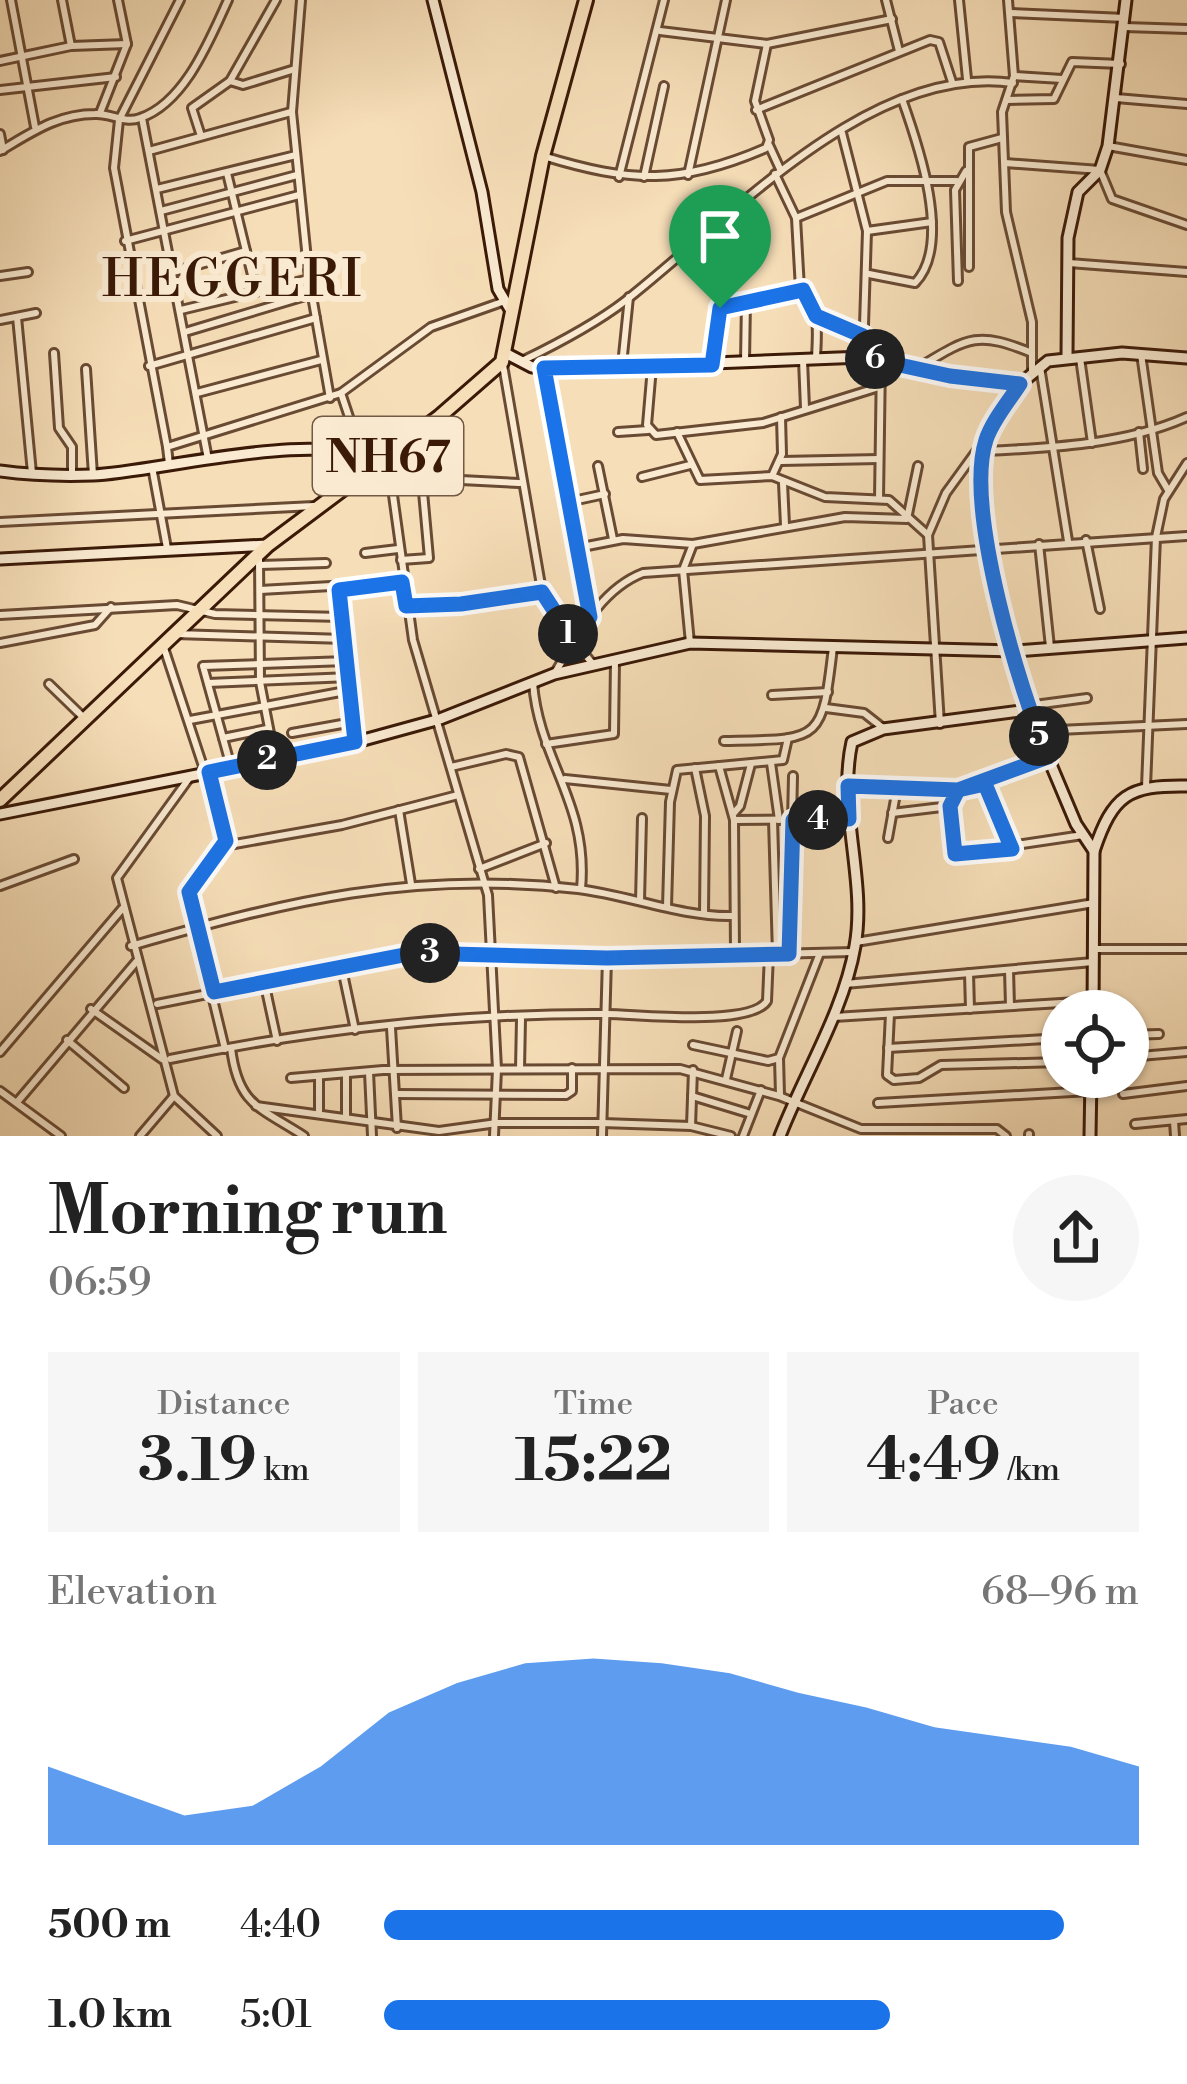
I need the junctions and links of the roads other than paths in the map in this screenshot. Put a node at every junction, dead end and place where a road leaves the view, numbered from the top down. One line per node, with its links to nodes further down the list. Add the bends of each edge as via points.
1 (11, 0): 18 (street)
2 (62, 0): 26 (street)
3 (118, 0): 24 (street)
4 (180, 0): 49 (street)
5 (228, 0): 48 (street, via 182,85)
6 (276, 0): 36 (street)
7 (301, 0): 31 (street)
8 (433, 0): 100 (street)
9 (586, 0): 60 (highway)
10 (664, 0): 22 (street)
11 (726, 0): 23 (street)
12 (886, 0): 17 (street)
13 (959, 0): 33 (street)
14 (1008, 0): 16 (street)
15 (1126, 0): 19 (street)
16 (1010, 13): 19 (street); 35 (street)
17 (892, 20): 25 (street); 27 (street)
18 (15, 22): 20 (street); 28 (street)
19 (1124, 22): 21 (street); 30 (street)
20 (0, 25)
21 (1187, 29)
22 (659, 31): 23 (street); 68 (street)
23 (717, 40): 25 (street); 69 (street)
24 (127, 44): 26 (street); 32 (street)
25 (767, 44): 45 (street)
26 (71, 46): 28 (street)
27 (899, 51): 37 (street, via 935,40); 45 (street)
28 (21, 56): 29 (street); 38 (street)
29 (0, 62)
30 (1121, 64): 34 (street, via 1072,62); 41 (street)
31 (295, 69): 36 (street, via 243,86); 46 (street)
32 (116, 77): 38 (street); 47 (street)
33 (967, 79): 35 (street); 37 (street)
34 (1062, 79): 35 (street); 43 (street, via 1054,99)
35 (1014, 80): 43 (street)
36 (230, 81): 53 (street, via 192,108)
37 (952, 82): 42 (street)
38 (27, 86): 40 (street); 50 (street)
39 (664, 86): 70 (street)
40 (0, 90)
41 (1116, 98): 44 (street); 56 (street)
42 (902, 100): 51 (street); 71 (street)
43 (1007, 100): 54 (street)
44 (1187, 104)
45 (756, 110): 55 (street)
46 (292, 112): 53 (street); 59 (street)
47 (101, 114): 49 (street); 50 (street)
48 (142, 118): 49 (street); 58 (street)
49 (117, 119): 84 (street)
50 (35, 127): 57 (street)
51 (842, 133): 66 (street); 74 (street)
52 (0, 134): 57 (street)
53 (201, 136): 58 (street)
54 (1003, 139): 62 (street); 64 (street, via 973,143)
55 (769, 145): 66 (street); 69 (street)
56 (1108, 146): 61 (street); 63 (street)
57 (1, 150)
58 (149, 151): 73 (street)
59 (296, 154): 65 (street); 67 (street)
60 (543, 156): 68 (street); 100 (highway)
61 (1187, 160)
62 (1005, 163): 63 (street); 110 (street)
63 (1100, 170): 81 (street, via 1112,200); 86 (street, via 1078,192)
64 (966, 171): 72 (street); 87 (street)
65 (227, 172): 73 (street); 75 (street)
66 (778, 172): 79 (street); 98 (street)
67 (297, 175): 75 (street); 76 (street)
68 (619, 176): 70 (street)
69 (688, 176): 70 (street)
70 (643, 178)
71 (925, 179): 72 (street); 74 (street); 80 (street)
72 (957, 181): 94 (street)
73 (157, 189): 77 (street)
74 (858, 189): 79 (street); 83 (street)
75 (232, 192): 77 (street); 78 (street)
76 (299, 195): 78 (street); 93 (street)
77 (161, 211): 82 (street)
78 (238, 212): 82 (street); 85 (street)
79 (796, 218): 95 (street)
80 (932, 222): 83 (street); 91 (street, via 919,282)
81 (1187, 225)
82 (165, 231): 84 (street); 89 (street)
83 (866, 231): 91 (street)
84 (124, 241): 124 (street)
85 (246, 251): 89 (street); 96 (street)
86 (1065, 263): 90 (street); 113 (street)
87 (969, 267)
88 (28, 272): 92 (street)
89 (173, 272): 101 (street)
90 (1187, 272)
91 (868, 274): 108 (street)
92 (0, 277)
93 (309, 279): 96 (street); 97 (street)
94 (958, 281)
95 (800, 290): 99 (street); 104 (street)
96 (256, 291): 101 (street)
97 (312, 294): 105 (street); 107 (street)
98 (629, 297): 118 (street); 128 (street)
99 (746, 300): 122 (street, via 720,308); 123 (street)
100 (506, 306): 118 (highway); 134 (street, via 431,327)
101 (181, 310): 107 (street)
102 (36, 313): 103 (street)
103 (17, 316): 106 (street); 165 (street)
104 (816, 316): 108 (street); 116 (street)
105 (316, 318): 111 (street); 119 (street)
106 (0, 320)
107 (185, 332): 111 (street)
108 (863, 336): 115 (street)
109 (54, 353): 166 (street)
110 (1031, 353): 125 (street, via 972,338); 129 (street)
111 (190, 354): 124 (street); 133 (street)
112 (1141, 354): 114 (street); 117 (street); 140 (street)
113 (1067, 355): 114 (street); 129 (street)
114 (1080, 355): 147 (street)
115 (863, 357): 116 (street); 121 (street)
116 (816, 358): 120 (street)
117 (1187, 358)
118 (509, 359): 127 (street); 143 (highway, NH67); 171 (street)
119 (322, 360): 133 (street); 135 (street)
120 (802, 360): 123 (street); 136 (street)
121 (880, 360): 125 (street); 132 (street)
122 (712, 365): 123 (street); 126 (street)
123 (744, 365)
124 (149, 366): 148 (street)
125 (921, 366): 131 (street)
126 (652, 367): 128 (street); 139 (street)
127 (544, 368): 128 (street); 176 (street)
128 (622, 368)
129 (1036, 368): 131 (street); 149 (street)
130 (86, 369): 167 (street)
131 (1020, 384): 146 (street)
132 (879, 387): 136 (street); 154 (street)
133 (197, 393): 145 (street)
134 (341, 393): 135 (street); 150 (street)
135 (330, 398): 145 (street)
136 (805, 408): 137 (street)
137 (782, 417): 144 (street); 155 (street)
138 (1187, 417): 140 (street)
139 (647, 430): 141 (street); 144 (street)
140 (1152, 430): 142 (street); 173 (street)
141 (618, 432)
142 (1139, 432): 147 (street); 163 (street)
143 (418, 433): 152 (highway, NH67); 198 (street, via 429,557)
144 (677, 433): 159 (street)
145 (205, 436): 148 (street); 153 (street)
146 (986, 439): 151 (street); 182 (street, via 946,493)
147 (1092, 443): 149 (street)
148 (166, 447): 156 (street)
149 (1056, 448): 151 (street); 187 (street)
150 (361, 452): 153 (street); 158 (street)
151 (984, 452): 192 (street)
152 (388, 456): 158 (highway, NH67); 193 (street)
153 (208, 459): 156 (street)
154 (880, 459): 155 (street); 175 (street)
155 (781, 461): 168 (street)
156 (169, 464): 162 (street)
157 (1187, 464): 173 (street)
158 (375, 465): 177 (highway, NH67)
159 (690, 465): 168 (street, via 700,480); 169 (street)
160 (598, 466): 174 (street)
161 (919, 466): 179 (street)
162 (152, 467): 167 (street); 178 (street)
163 (1143, 469)
164 (0, 470): 165 (street)
165 (32, 473): 166 (street)
166 (71, 474): 167 (street)
167 (93, 475)
168 (772, 476): 172 (street)
169 (642, 477)
170 (461, 480): 171 (street)
171 (520, 483): 204 (street)
172 (783, 483): 175 (street, via 842,500); 181 (street)
173 (1168, 490): 184 (street)
174 (604, 494): 176 (street); 185 (street)
175 (879, 499): 179 (street)
176 (568, 502): 191 (street)
177 (314, 506): 178 (street); 196 (highway, NH67)
178 (159, 513): 180 (street); 190 (street)
179 (907, 519): 181 (street); 182 (street)
180 (0, 521)
181 (784, 524): 188 (street)
182 (928, 535): 195 (street)
183 (1187, 536): 184 (street)
184 (1156, 537): 186 (street); 217 (street)
185 (613, 541): 188 (street); 191 (street)
186 (1086, 541): 187 (street); 208 (street)
187 (1068, 542): 189 (street)
188 (693, 544): 200 (street)
189 (1039, 544): 192 (street); 222 (street)
190 (166, 548): 196 (street); 197 (street)
191 (577, 548): 212 (street)
192 (989, 548): 195 (street); 223 (street)
193 (398, 549): 194 (street); 198 (street)
194 (365, 553)
195 (928, 553): 200 (street); 224 (street)
196 (262, 555): 199 (street); 202 (street); 207 (highway, NH67)
197 (0, 559)
198 (400, 560): 201 (street)
199 (326, 563)
200 (683, 570): 212 (street, via 631,578); 220 (street)
201 (402, 582): 203 (street); 205 (street)
202 (260, 590): 203 (street); 210 (street)
203 (339, 590): 211 (street)
204 (542, 592): 205 (street); 218 (street)
205 (406, 606): 243 (street)
206 (111, 607): 207 (street); 209 (street); 219 (street, via 94,625)
207 (200, 608): 210 (street); 213 (highway, NH67)
208 (1100, 609)
209 (0, 614)
210 (259, 616): 211 (street); 216 (street)
211 (343, 616): 215 (street)
212 (590, 617): 218 (street)
213 (167, 638): 216 (street); 244 (street); 245 (highway, NH67)
214 (1187, 638): 217 (street)
215 (345, 639): 216 (street); 226 (street)
216 (259, 640): 227 (street)
217 (1154, 640): 222 (street); 247 (street)
218 (574, 641): 228 (street); 229 (street)
219 (0, 643)
220 (690, 643): 221 (street); 225 (street)
221 (833, 647): 224 (street); 236 (street)
222 (1050, 647): 223 (street)
223 (1015, 650): 224 (street); 241 (street)
224 (936, 651): 248 (street)
225 (615, 658): 228 (street); 258 (street, via 614,734)
226 (347, 661): 227 (street); 230 (street)
227 (260, 663): 231 (street); 232 (street, via 206,664)
228 (592, 663): 229 (street)
229 (554, 674): 233 (street)
230 (350, 677): 231 (street); 235 (street)
231 (260, 682): 232 (street); 239 (street)
232 (208, 683): 242 (street)
233 (533, 683): 243 (street); 258 (street)
234 (49, 684): 245 (street)
235 (351, 690): 239 (street); 246 (street)
236 (828, 692): 237 (street); 240 (street)
237 (772, 695)
238 (1087, 698): 241 (street)
239 (262, 703): 242 (street); 250 (street)
240 (826, 708): 251 (street, via 863,713); 255 (street, via 813,730)
241 (1028, 708): 248 (street); 252 (street)
242 (216, 712): 244 (street); 254 (street)
243 (440, 719): 257 (street); 265 (street)
244 (190, 720): 267 (street)
245 (87, 721): 279 (highway, NH67)
246 (353, 722): 253 (street); 257 (street)
247 (1149, 723): 249 (street); 252 (street); 274 (street)
248 (940, 724): 251 (street)
249 (1187, 724)
250 (267, 729): 254 (street); 260 (street)
251 (883, 729): 272 (street, via 852,742)
252 (1037, 731): 259 (street)
253 (292, 734)
254 (223, 738): 264 (street)
255 (788, 738): 256 (street); 261 (street, via 785,759)
256 (724, 741)
257 (355, 742): 260 (street)
258 (546, 744): 270 (street)
259 (1048, 757): 271 (street); 289 (street)
260 (275, 759): 264 (street)
261 (771, 763): 262 (street); 287 (street)
262 (751, 764): 263 (street); 284 (street)
263 (719, 766): 266 (street); 284 (street)
264 (231, 767): 267 (street)
265 (451, 767): 278 (street); 292 (street, via 519,757)
266 (694, 768): 276 (street, via 676,770); 306 (street, via 705,816)
267 (209, 772): 268 (street); 291 (street)
268 (191, 775): 282 (street); 305 (street, via 119,870)
269 (793, 776): 288 (street)
270 (565, 779): 276 (street); 301 (street, via 579,830)
271 (985, 784): 277 (street); 293 (street)
272 (848, 786): 275 (street); 286 (street)
273 (1187, 786): 274 (street)
274 (1146, 787): 294 (street, via 1114,806)
275 (897, 788): 277 (street); 283 (street)
276 (671, 790): 304 (street)
277 (958, 790): 280 (street)
278 (458, 795): 281 (street); 296 (street)
279 (0, 800)
280 (950, 806): 283 (street); 293 (street, via 955,854)
281 (399, 810): 291 (street, via 239,848); 297 (street)
282 (0, 814)
283 (892, 814): 290 (street)
284 (734, 817): 287 (street); 307 (street)
285 (641, 818): 302 (street)
286 (849, 819): 288 (street); 310 (street)
287 (776, 820): 288 (street); 316 (street)
288 (793, 820): 317 (street)
289 (1083, 835): 293 (street); 294 (street)
290 (888, 838)
291 (226, 841): 308 (street, via 189,892)
292 (546, 843): 296 (street); 300 (street)
293 (1012, 849)
294 (1094, 851): 303 (street)
295 (74, 859): 298 (street)
296 (479, 869): 299 (street)
297 (410, 884): 299 (street); 308 (street)
298 (0, 886)
299 (485, 886): 300 (street); 313 (street)
300 (556, 888): 301 (street)
301 (581, 890): 302 (street)
302 (640, 901): 304 (street)
303 (1097, 902): 310 (street); 311 (street)
304 (668, 907): 306 (street)
305 (122, 909): 309 (street); 349 (street)
306 (704, 914): 307 (street)
307 (732, 916): 315 (street)
308 (196, 928): 309 (street); 327 (street)
309 (131, 946): 319 (street)
310 (855, 947): 314 (street); 325 (street)
311 (1097, 949): 312 (street); 320 (street)
312 (1187, 949)
313 (491, 952): 318 (street); 321 (street); 337 (street)
314 (820, 953): 317 (street); 353 (street)
315 (735, 954): 316 (street); 318 (street)
316 (773, 954): 317 (street); 334 (street, via 762,1009)
317 (789, 954)
318 (607, 958): 334 (street)
319 (136, 962): 331 (street); 354 (street)
320 (1096, 962): 322 (street); 326 (street)
321 (341, 964): 324 (street); 339 (street)
322 (1009, 970): 323 (street); 329 (street)
323 (969, 973): 325 (street); 332 (street)
324 (264, 981): 327 (street); 345 (street)
325 (844, 984): 335 (street)
326 (1095, 990)
327 (214, 992): 328 (street); 347 (street)
328 (157, 1004)
329 (1010, 1006): 330 (street); 332 (street)
330 (1041, 1006)
331 (91, 1009): 344 (street); 354 (street)
332 (970, 1009): 333 (street)
333 (890, 1013): 335 (street); 348 (street)
334 (604, 1014): 336 (street); 357 (street)
335 (830, 1017): 380 (street)
336 (521, 1019): 337 (street); 358 (street)
337 (494, 1020): 338 (street); 360 (street)
338 (391, 1028): 339 (street); 359 (street)
339 (355, 1030): 345 (street)
340 (737, 1030): 351 (street)
341 (1149, 1034): 342 (street)
342 (1159, 1034)
343 (1041, 1039): 348 (street)
344 (67, 1040): 368 (street); 379 (street)
345 (277, 1041): 347 (street)
346 (693, 1045): 351 (street)
347 (228, 1048): 354 (street); 382 (street, via 238,1090)
348 (888, 1048): 355 (street, via 893,1080 941,1065)
349 (0, 1052)
350 (1187, 1052): 352 (street)
351 (733, 1053): 353 (street); 366 (street)
352 (1149, 1055)
353 (779, 1058): 377 (street)
354 (168, 1060): 375 (street)
355 (1041, 1063)
356 (572, 1068): 357 (street); 358 (street); 372 (street, via 570,1094)
357 (602, 1068): 361 (street); 391 (street)
358 (520, 1069): 360 (street)
359 (395, 1070): 360 (street); 362 (street); 373 (street)
360 (497, 1070): 372 (street)
361 (693, 1070): 366 (street); 376 (street)
362 (369, 1072): 363 (street); 388 (street)
363 (346, 1075): 364 (street); 385 (street)
364 (319, 1077): 365 (street); 383 (street)
365 (291, 1078)
366 (726, 1079): 369 (street)
367 (1187, 1087): 371 (street)
368 (124, 1088)
369 (761, 1090): 377 (street); 384 (street)
370 (0, 1091): 379 (street)
371 (1149, 1091)
372 (497, 1093): 373 (street); 389 (street)
373 (396, 1094): 394 (street)
374 (1041, 1094): 381 (street)
375 (174, 1096): 397 (street); 398 (street)
376 (692, 1096): 384 (street); 393 (street)
377 (779, 1096): 380 (street)
378 (1090, 1098): 408 (street)
379 (17, 1101): 396 (street)
380 (794, 1101): 395 (street); 406 (street)
381 (878, 1102)
382 (256, 1106): 383 (street); 399 (street)
383 (319, 1114): 385 (street)
384 (751, 1114): 405 (street)
385 (346, 1118): 388 (street)
386 (1187, 1119): 387 (street)
387 (1174, 1120): 392 (street); 409 (street)
388 (372, 1123): 394 (street); 400 (street)
389 (497, 1123): 390 (street); 394 (street); 401 (street)
390 (543, 1123): 391 (street); 402 (street)
391 (602, 1123): 393 (street); 403 (street)
392 (1135, 1124)
393 (691, 1126): 404 (street)
394 (397, 1128)
395 (890, 1134): 407 (street, via 997,1129)
396 (61, 1136)
397 (140, 1136)
398 (218, 1136)
399 (304, 1136)
400 (371, 1136)
401 (494, 1136)
402 (543, 1136)
403 (602, 1136)
404 (731, 1136)
405 (743, 1136)
406 (780, 1136)
407 (1006, 1136)
408 (1090, 1136)
409 (1175, 1136)

